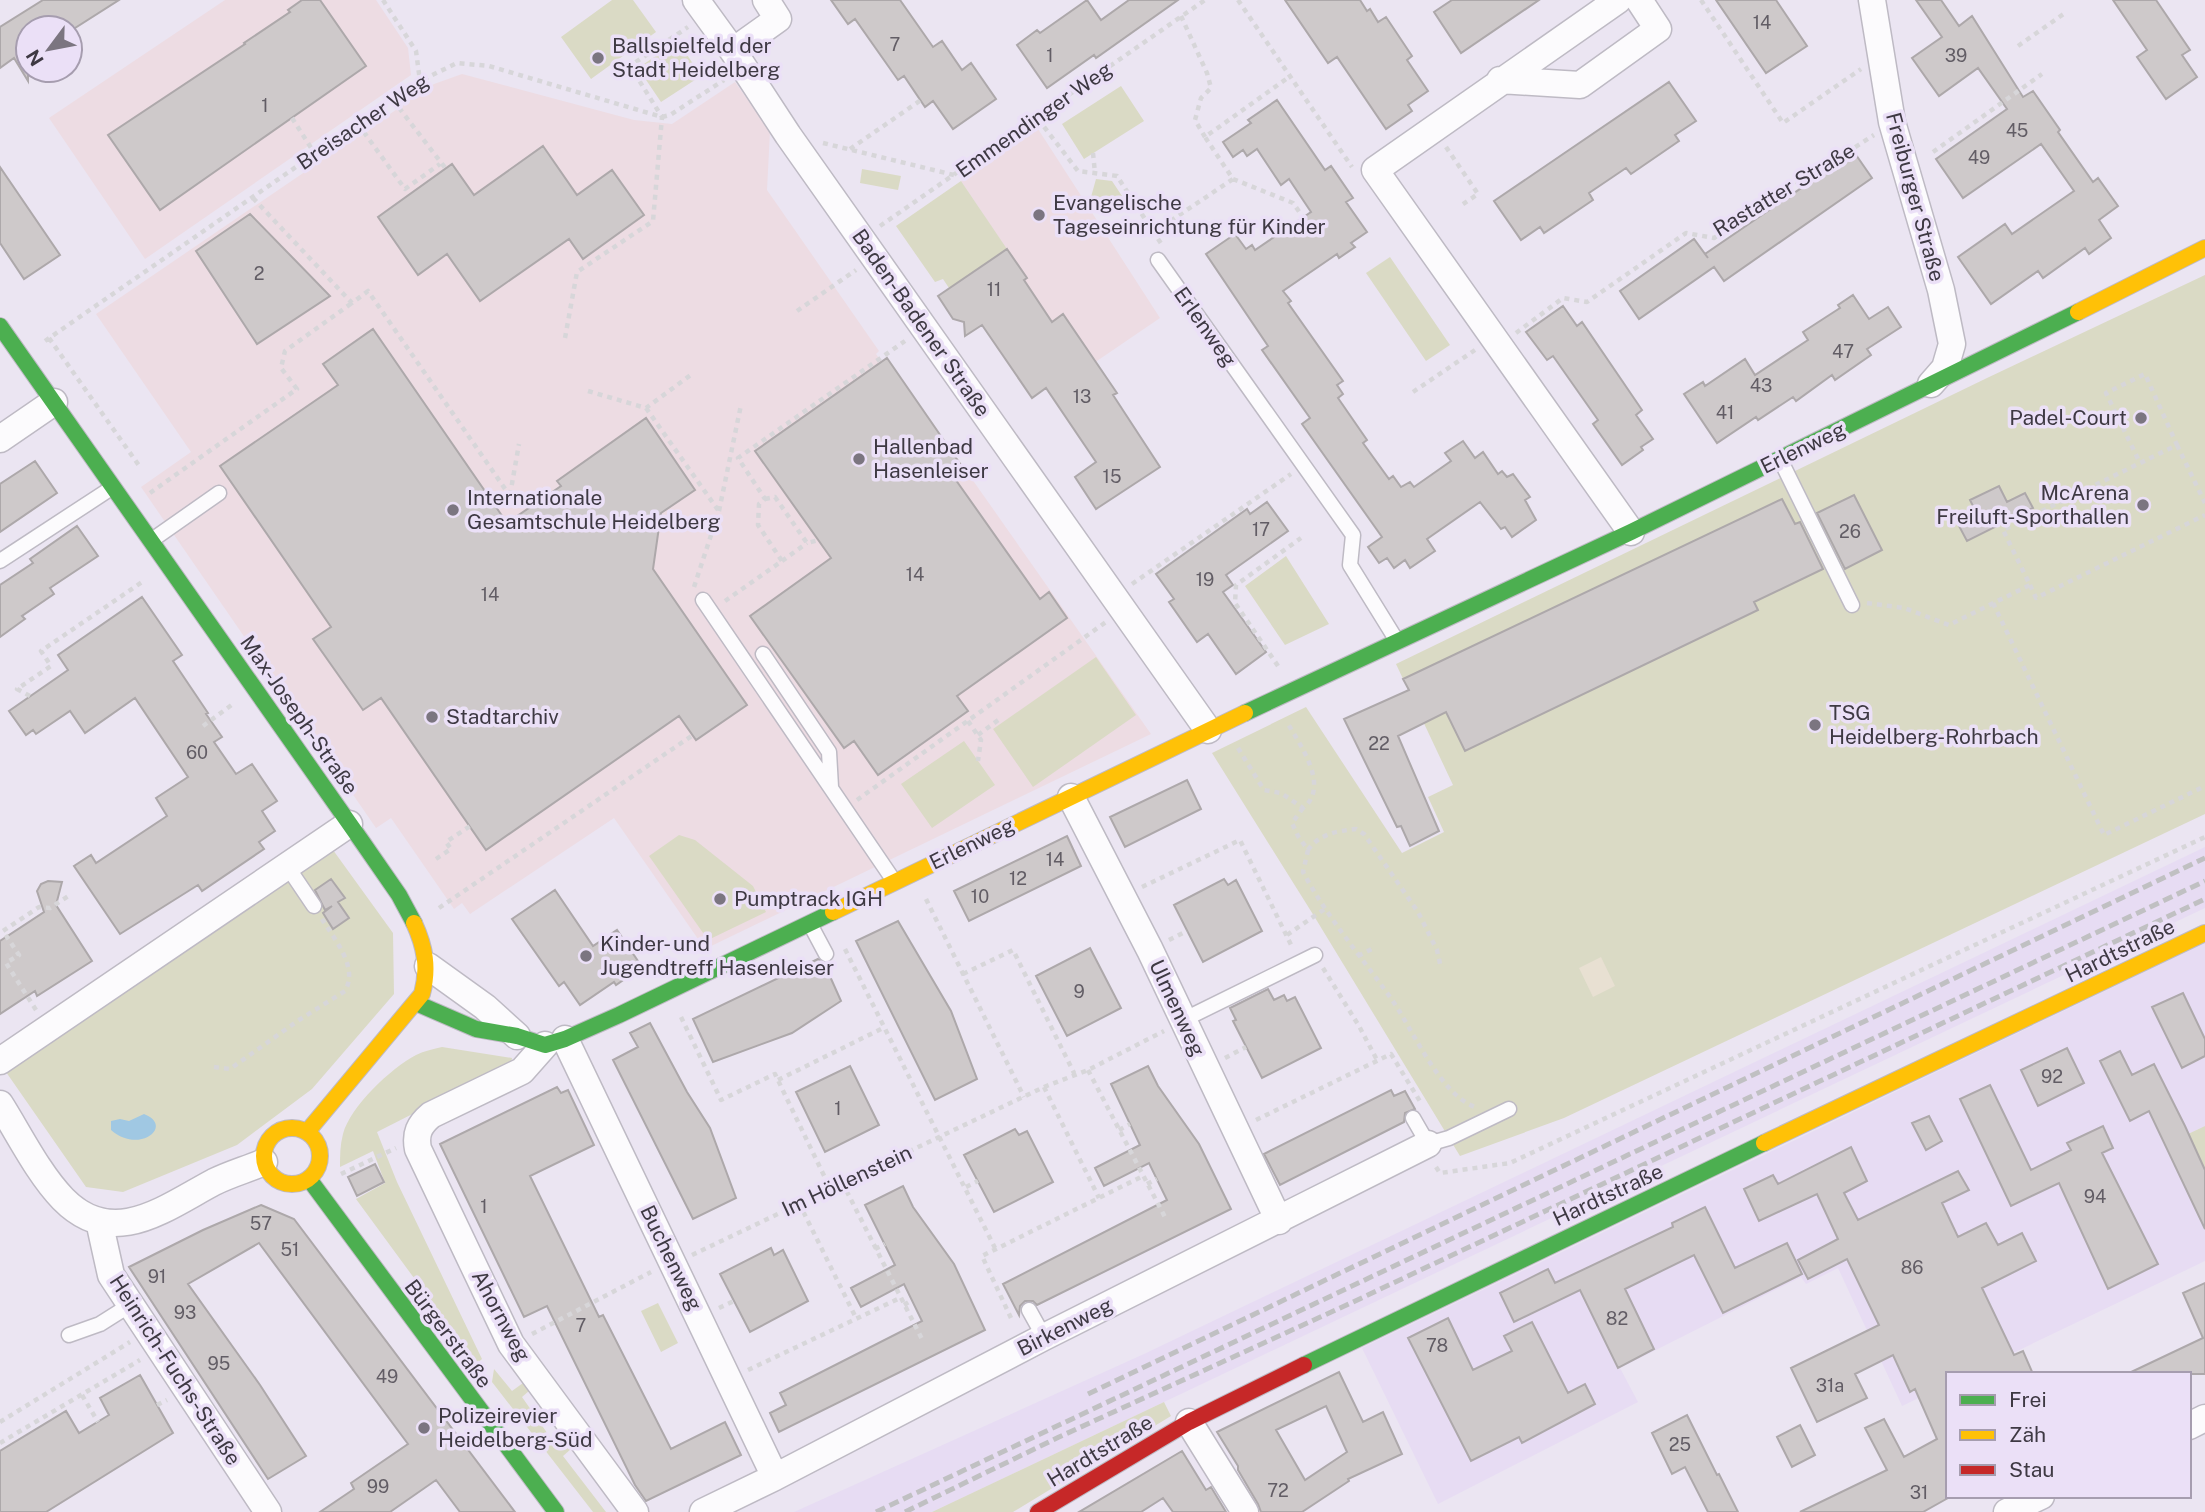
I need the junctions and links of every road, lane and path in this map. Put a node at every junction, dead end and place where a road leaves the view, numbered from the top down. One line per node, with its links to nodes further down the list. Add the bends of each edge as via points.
1 (383, 0): 18 (path, via 416,51)
2 (766, 0): 14 (street, via 778,19)
3 (1205, 0): 11 (path, Emmendinger Weg)
4 (1238, 0): 16 (path)
5 (1618, 0): 17 (street)
6 (1639, 0): 17 (street, via 1658,29 1580,85)
7 (1701, 0): 13 (path, via 1783,123)
8 (1872, 0): 13 (street, Freiburger Straße)
9 (701, 7): 14 (street, Baden-Badener Straße); 21 (path, via 630,66)
10 (2065, 13): 12 (path)
11 (1181, 16): 23 (path, Emmendinger Weg); 28 (path, via 1211,88 1201,98 1195,120)
12 (2018, 46)
13 (1881, 54): 24 (street, Freiburger Straße)
14 (738, 60): 21 (path); 27 (street, Baden-Badener Straße)
15 (2042, 74): 30 (path)
16 (1289, 77): 28 (path); 35 (path, via 1361,179)
17 (1500, 80): 26 (street)
18 (419, 81): 19 (path, Breisacher Weg); 21 (path, Breisacher Weg, via 457,63 489,66)
19 (393, 100): 25 (path, Breisacher Weg); 33 (path)
20 (920, 100): 29 (path)
21 (662, 117): 51 (path, via 653,221 577,272)
22 (292, 118): 32 (path)
23 (1038, 118): 36 (path, via 1078,172); 37 (path, Emmendinger Weg)
24 (1892, 122): 52 (path, Rastatter Straße, via 1714,238 1686,233 1587,302 1563,298); 55 (street, Freiburger Straße, via 1952,344 1945,368)
25 (358, 124): 32 (path, Breisacher Weg); 33 (path, via 405,189)
26 (1433, 128): 35 (street); 40 (path, via 1478,194)
27 (788, 135): 29 (path); 43 (street, Baden-Badener Straße)
28 (1205, 137): 38 (path)
29 (849, 149): 37 (path)
30 (1933, 152)
31 (1093, 153): 36 (path)
32 (316, 154): 39 (path, Breisacher Weg)
33 (440, 164): 34 (path)
34 (446, 169)
35 (1375, 170): 52 (street)
36 (1095, 173): 42 (path, via 1116,176)
37 (955, 175): 43 (path, Emmendinger Weg)
38 (1233, 178): 41 (path, via 1293,203); 42 (path)
39 (253, 198): 46 (path); 50 (path, Breisacher Weg)
40 (1460, 206)
41 (1304, 217)
42 (1154, 232): 45 (path, via 1167,253)
43 (868, 248): 47 (path, Emmendinger Weg); 49 (street, Baden-Badener Straße)
44 (2205, 248): 55 (street, Erlenweg)
45 (1158, 260): 66 (lane, Erlenweg)
46 (352, 303): 62 (path, via 369,291 510,496); 72 (path, via 285,351 281,368 297,389)
47 (797, 311)
48 (0, 326): 53 (street, Max-Joseph-Straße)
49 (924, 327): 70 (path, via 738,458); 85 (street, Baden-Badener Straße)
50 (49, 338): 53 (path, Breisacher Weg); 67 (path)
51 (565, 338)
52 (1496, 342): 57 (path, Rastatter Straße); 75 (street)
53 (29, 366): 58 (street, Max-Joseph-Straße)
54 (692, 374): 60 (path)
55 (1929, 387): 64 (street, Erlenweg)
56 (588, 391): 60 (path)
57 (1413, 392)
58 (54, 402): 61 (street); 68 (street, Max-Joseph-Straße)
59 (741, 405): 73 (path)
60 (646, 408): 73 (path)
61 (0, 439)
62 (519, 444)
63 (2177, 445): 65 (path); 65 (path, via 2145,374 2106,393); 71 (path)
64 (1780, 459): 75 (street, Erlenweg); 86 (lane)
65 (2140, 463): 83 (path, via 2003,530)
66 (1303, 466): 85 (path); 88 (lane, Erlenweg, via 1353,535 1350,565)
67 (140, 467)
68 (114, 486): 72 (street, Max-Joseph-Straße); 80 (lane)
69 (219, 494): 77 (lane)
70 (765, 499): 79 (path, via 775,497); 81 (path, via 759,504 758,525)
71 (2205, 503)
72 (129, 508): 77 (street, Max-Joseph-Straße)
73 (719, 511): 87 (path, via 694,587)
74 (2205, 516): 83 (path, via 2036,598)
75 (1632, 532): 88 (street, Erlenweg)
76 (1301, 538): 90 (path, via 1236,585 1235,594 1235,603)
77 (152, 540): 82 (street, Max-Joseph-Straße)
78 (819, 540): 79 (path)
79 (807, 543): 81 (path)
80 (0, 561)
81 (782, 561): 87 (path)
82 (169, 564): 91 (path, via 41,651 51,666 17,689); 104 (street, Max-Joseph-Straße)
83 (2030, 585): 84 (path)
84 (1993, 603): 86 (path, via 1949,625 1890,604); 99 (path, via 2104,835)
85 (1118, 604): 94 (path); 95 (street, Baden-Badener Straße)
86 (1852, 605)
87 (706, 606): 100 (lane)
88 (1398, 642): 90 (street, Erlenweg)
89 (763, 654): 100 (lane, via 829,752)
90 (1294, 690): 92 (street, Erlenweg)
91 (30, 696)
92 (1276, 699): 95 (street, Erlenweg); 102 (path, via 1310,762 1314,792)
93 (1001, 718): 97 (path)
94 (968, 721): 97 (path); 103 (path)
95 (1216, 726): 101 (street, Erlenweg); 102 (path, via 1264,790 1281,793)
96 (693, 735): 117 (path)
97 (978, 735): 98 (path)
98 (978, 761)
99 (2205, 786)
100 (831, 789): 103 (lane)
101 (1071, 797): 110 (street, Erlenweg); 113 (street, Ulmenweg)
102 (1303, 808): 107 (path, via 1292,822)
103 (845, 809): 111 (lane)
104 (349, 824): 109 (street); 117 (street, Max-Joseph-Straße)
105 (470, 826): 108 (path, via 446,842 451,849)
106 (2205, 837): 153 (path, via 1510,1163 1440,1173)
107 (1308, 850): 115 (path, via 1303,872); 127 (path, via 1324,835 1356,829 1364,834 1418,912)
108 (436, 859)
109 (287, 866): 114 (lane); 133 (street)
110 (914, 873): 111 (street, Erlenweg); 128 (path)
111 (895, 882): 116 (street, Erlenweg)
112 (70, 895): 133 (path, via 50,908 39,907 3,931 19,955 6,963)
113 (1123, 896): 119 (path, via 1240,840); 131 (street, Ulmenweg)
114 (314, 906): 138 (path, via 345,956 349,984 345,991 230,1069)
115 (1326, 908): 119 (path); 124 (path)
116 (810, 923): 122 (lane); 129 (street, Erlenweg)
117 (415, 924): 126 (street, Max-Joseph-Straße)
118 (2205, 933): 188 (street, Hardtstraße)
119 (1287, 935): 125 (path)
120 (845, 948): 132 (path)
121 (1372, 948): 124 (path)
122 (826, 954)
123 (1315, 955): 125 (lane); 137 (path)
124 (1358, 956): 145 (path, via 1459,1099 1476,1107 1498,1103)
125 (1300, 962): 131 (lane)
126 (428, 966): 130 (street); 134 (street)
127 (1441, 968)
128 (963, 974): 140 (path, via 1013,950); 143 (path)
129 (668, 991): 135 (street, Erlenweg); 141 (path, via 721,1100 775,1074)
130 (416, 1003): 134 (street, via 476,1030); 150 (street)
131 (1183, 1020): 139 (path, Im Höllenstein); 149 (street, Ulmenweg)
132 (885, 1027): 141 (path); 151 (path)
133 (47, 1029): 136 (street)
134 (517, 1036): 135 (street)
135 (555, 1042): 152 (street, Erlenweg, via 522,1072 430,1115); 172 (street, Buchenweg)
136 (0, 1060)
137 (1377, 1060): 146 (path, via 1391,1054); 149 (path)
138 (214, 1067)
139 (1088, 1070): 140 (path, Im Höllenstein); 148 (path)
140 (1074, 1073): 142 (path, Im Höllenstein)
141 (778, 1080): 162 (path)
142 (1044, 1087): 143 (path, Im Höllenstein); 164 (path)
143 (1024, 1097): 151 (path, Im Höllenstein)
144 (0, 1104): 167 (street, via 64,1200)
145 (1508, 1109): 153 (lane)
146 (1418, 1112): 153 (lane)
147 (1130, 1124): 148 (path)
148 (1119, 1130): 155 (path)
149 (1235, 1131): 168 (street, Ulmenweg)
150 (307, 1132): 154 (street, via 280,1130 266,1143); 156 (street, via 321,1154)
151 (941, 1137): 159 (path, Im Höllenstein); 161 (path)
152 (416, 1139): 163 (path, via 342,1173); 183 (street, Ahornweg)
153 (1425, 1147): 168 (street, Birkenweg)
154 (264, 1162): 156 (street, via 282,1183); 167 (street, via 217,1180 136,1222)
155 (1143, 1176): 160 (path); 164 (path)
156 (309, 1179): 163 (street, Bürgerstraße)
157 (1157, 1179): 160 (path)
158 (978, 1181): 161 (path)
159 (842, 1182): 162 (path, Im Höllenstein); 171 (path)
160 (1147, 1184): 166 (path)
161 (966, 1187): 170 (path)
162 (830, 1188): 165 (path, Im Höllenstein)
163 (320, 1195): 193 (street, Bürgerstraße)
164 (1099, 1198): 170 (path)
165 (799, 1203): 172 (path, Im Höllenstein); 178 (path)
166 (1167, 1219)
167 (99, 1221): 176 (street, Heinrich-Fuchs-Straße, via 111,1275)
168 (1279, 1221): 182 (street, Birkenweg)
169 (885, 1244): 171 (path)
170 (995, 1248): 182 (path, via 982,1256)
171 (875, 1249): 173 (path)
172 (674, 1262): 183 (path, Im Höllenstein); 184 (street, Buchenweg)
173 (900, 1298): 175 (path); 178 (path)
174 (912, 1300): 175 (path)
175 (904, 1305): 180 (path)
176 (130, 1306): 179 (lane); 181 (street, Heinrich-Fuchs-Straße)
177 (1029, 1310): 182 (lane)
178 (856, 1318): 184 (path)
179 (69, 1335)
180 (922, 1339)
181 (153, 1341): 185 (path); 186 (path); 192 (street, Heinrich-Fuchs-Straße)
182 (1034, 1342): 190 (street, Birkenweg)
183 (511, 1344): 194 (street, Ahornweg)
184 (729, 1380): 190 (street, Buchenweg)
185 (82, 1395): 187 (path); 189 (path)
186 (0, 1422)
187 (98, 1422)
188 (1189, 1422): 196 (street, Hardtstraße); 197 (street)
189 (0, 1443)
190 (775, 1477): 195 (street, Birkenweg)
191 (2037, 1498): 198 (street)
192 (268, 1512)
193 (556, 1512)
194 (635, 1512)
195 (703, 1512)
196 (1038, 1512)
197 (1245, 1512)
198 (2007, 1512)

